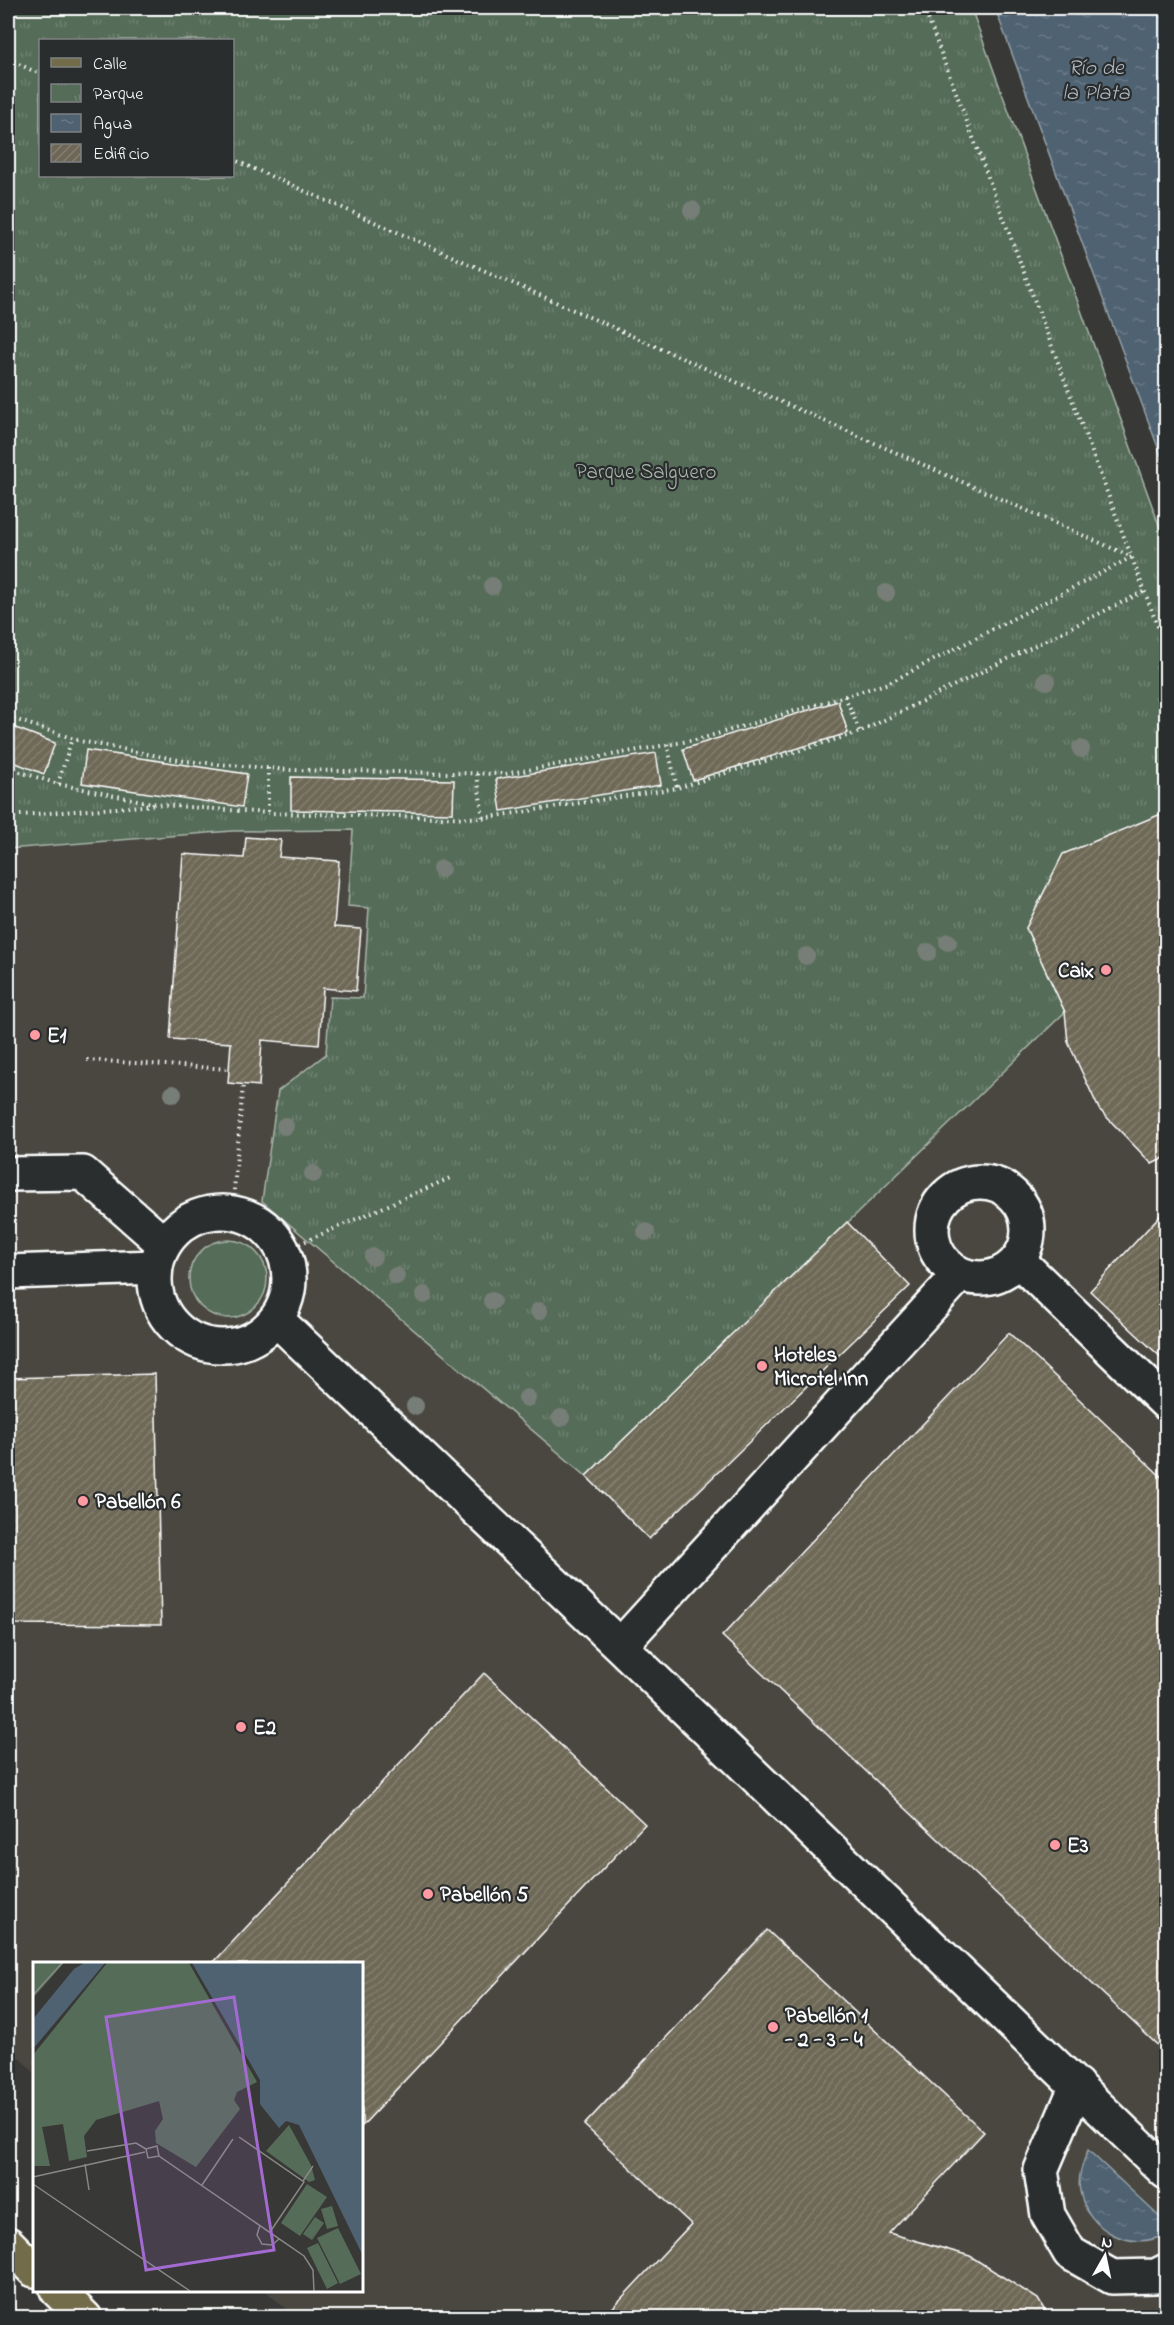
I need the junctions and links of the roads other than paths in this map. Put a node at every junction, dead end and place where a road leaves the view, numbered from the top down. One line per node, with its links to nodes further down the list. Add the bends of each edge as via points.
1 (8, 1174): 2 (lane, via 83,1173)
2 (160, 1256): 4 (lane); 6 (lane, via 155,1289 162,1310 176,1329 195,1340 217,1346 239,1344 260,1335); 6 (lane, via 180,1226 201,1215 226,1212 249,1218 269,1231 283,1251 289,1274 287,1298)
3 (1018, 1260): 5 (lane, via 991,1278); 5 (lane, via 1026,1247 1026,1215 1006,1190 976,1182 947,1195 932,1222 937,1253); 7 (lane)
4 (8, 1272)
5 (960, 1274): 8 (lane)
6 (276, 1319): 8 (lane)
7 (1167, 1403)
8 (620, 1646): 9 (lane)
9 (1077, 2085): 10 (lane); 13 (lane, via 1041,2170 1048,2216 1070,2253 1112,2277 1156,2276)
10 (1163, 2163)
11 (8, 2244): 12 (main road)
12 (33, 2269)
13 (1167, 2271)
14 (59, 2292): 15 (main road)
15 (85, 2318)

